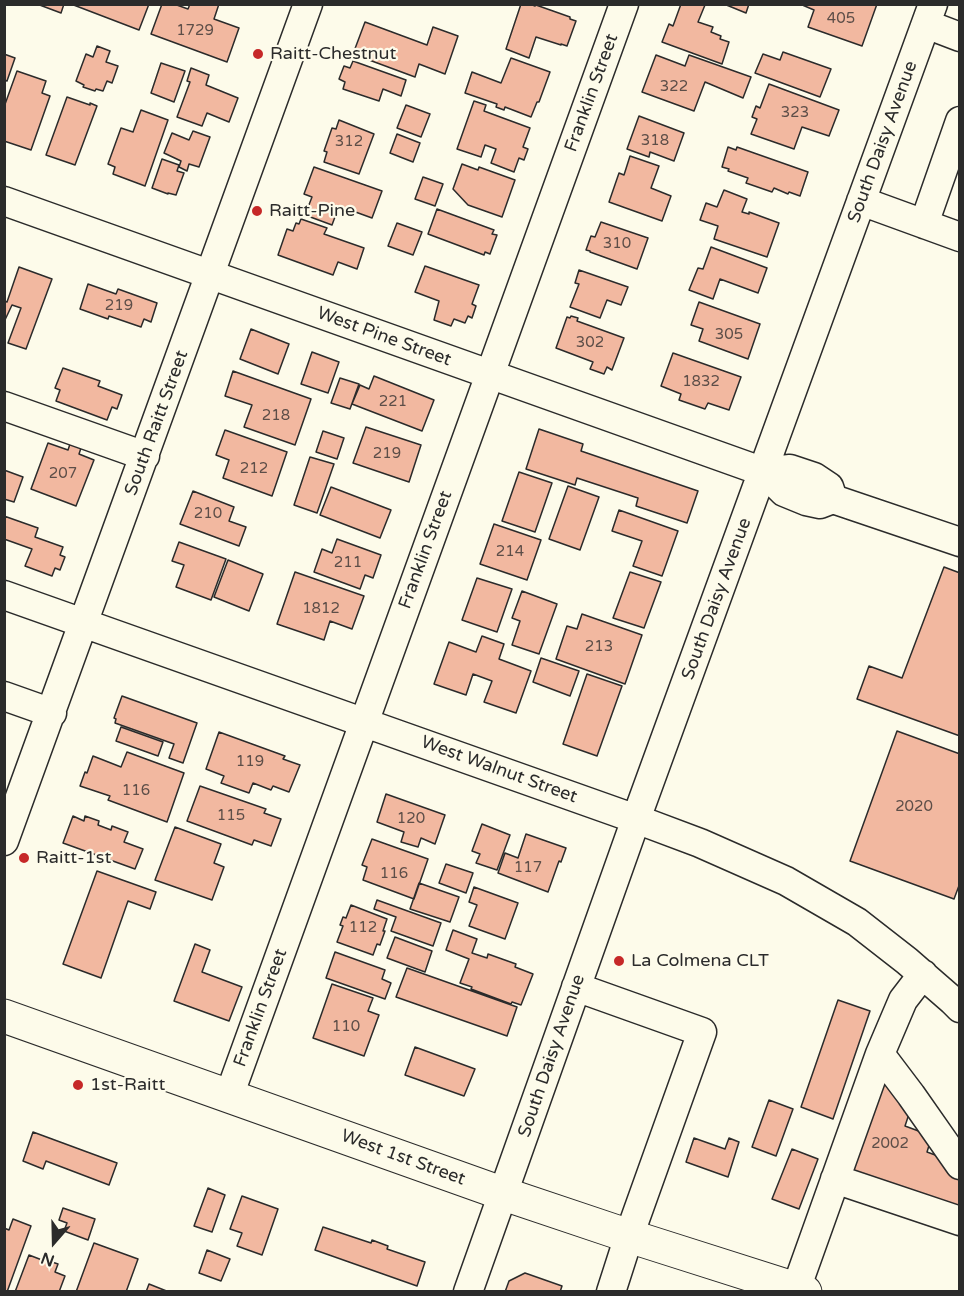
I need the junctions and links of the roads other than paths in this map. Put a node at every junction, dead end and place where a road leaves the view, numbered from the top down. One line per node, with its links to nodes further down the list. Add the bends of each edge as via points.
1 (308, 4): 10 (street, South Raitt Street)
2 (624, 4): 11 (street, Franklin Street)
3 (930, 14): 4 (street); 7 (street, South Daisy Avenue)
4 (960, 37)
5 (960, 121): 8 (street)
6 (4, 201): 10 (street, West Pine Street)
7 (861, 201): 8 (street); 14 (street, South Daisy Avenue)
8 (924, 224): 9 (street)
9 (960, 237)
10 (210, 274): 11 (street, West Pine Street); 13 (street, South Raitt Street)
11 (490, 374): 14 (street, West Pine Street); 20 (street, Franklin Street)
12 (4, 406): 13 (street)
13 (145, 456): 17 (street, South Raitt Street)
14 (764, 472): 15 (street, via 790,469 814,477 829,487 833,500); 21 (street, South Daisy Avenue)
15 (960, 542)
16 (4, 596): 17 (street, West Walnut Street)
17 (84, 624): 19 (street, South Raitt Street); 20 (street, West Walnut Street)
18 (4, 696): 19 (street)
19 (52, 713): 22 (street, South Raitt Street)
20 (364, 722): 21 (street, West Walnut Street); 28 (street, Franklin Street)
21 (636, 819): 23 (street, West Walnut Street, via 786,881 857,922); 24 (street, South Daisy Avenue)
22 (4, 841)
23 (923, 974): 25 (street, West Walnut Street); 27 (street, via 903,1000)
24 (576, 987): 31 (street, South Daisy Avenue); 33 (street, via 702,1032)
25 (960, 1008)
26 (4, 1016): 28 (main road, West 1st Street)
27 (880, 1054): 29 (street); 30 (street)
28 (229, 1096): 31 (main road, West 1st Street)
29 (960, 1165)
30 (835, 1179): 32 (street); 34 (street)
31 (504, 1194): 33 (main road, West 1st Street); 35 (street, South Daisy Avenue)
32 (960, 1221)
33 (629, 1236): 34 (main road, West 1st Street); 36 (street)
34 (800, 1290)
35 (468, 1292)
36 (611, 1292)

